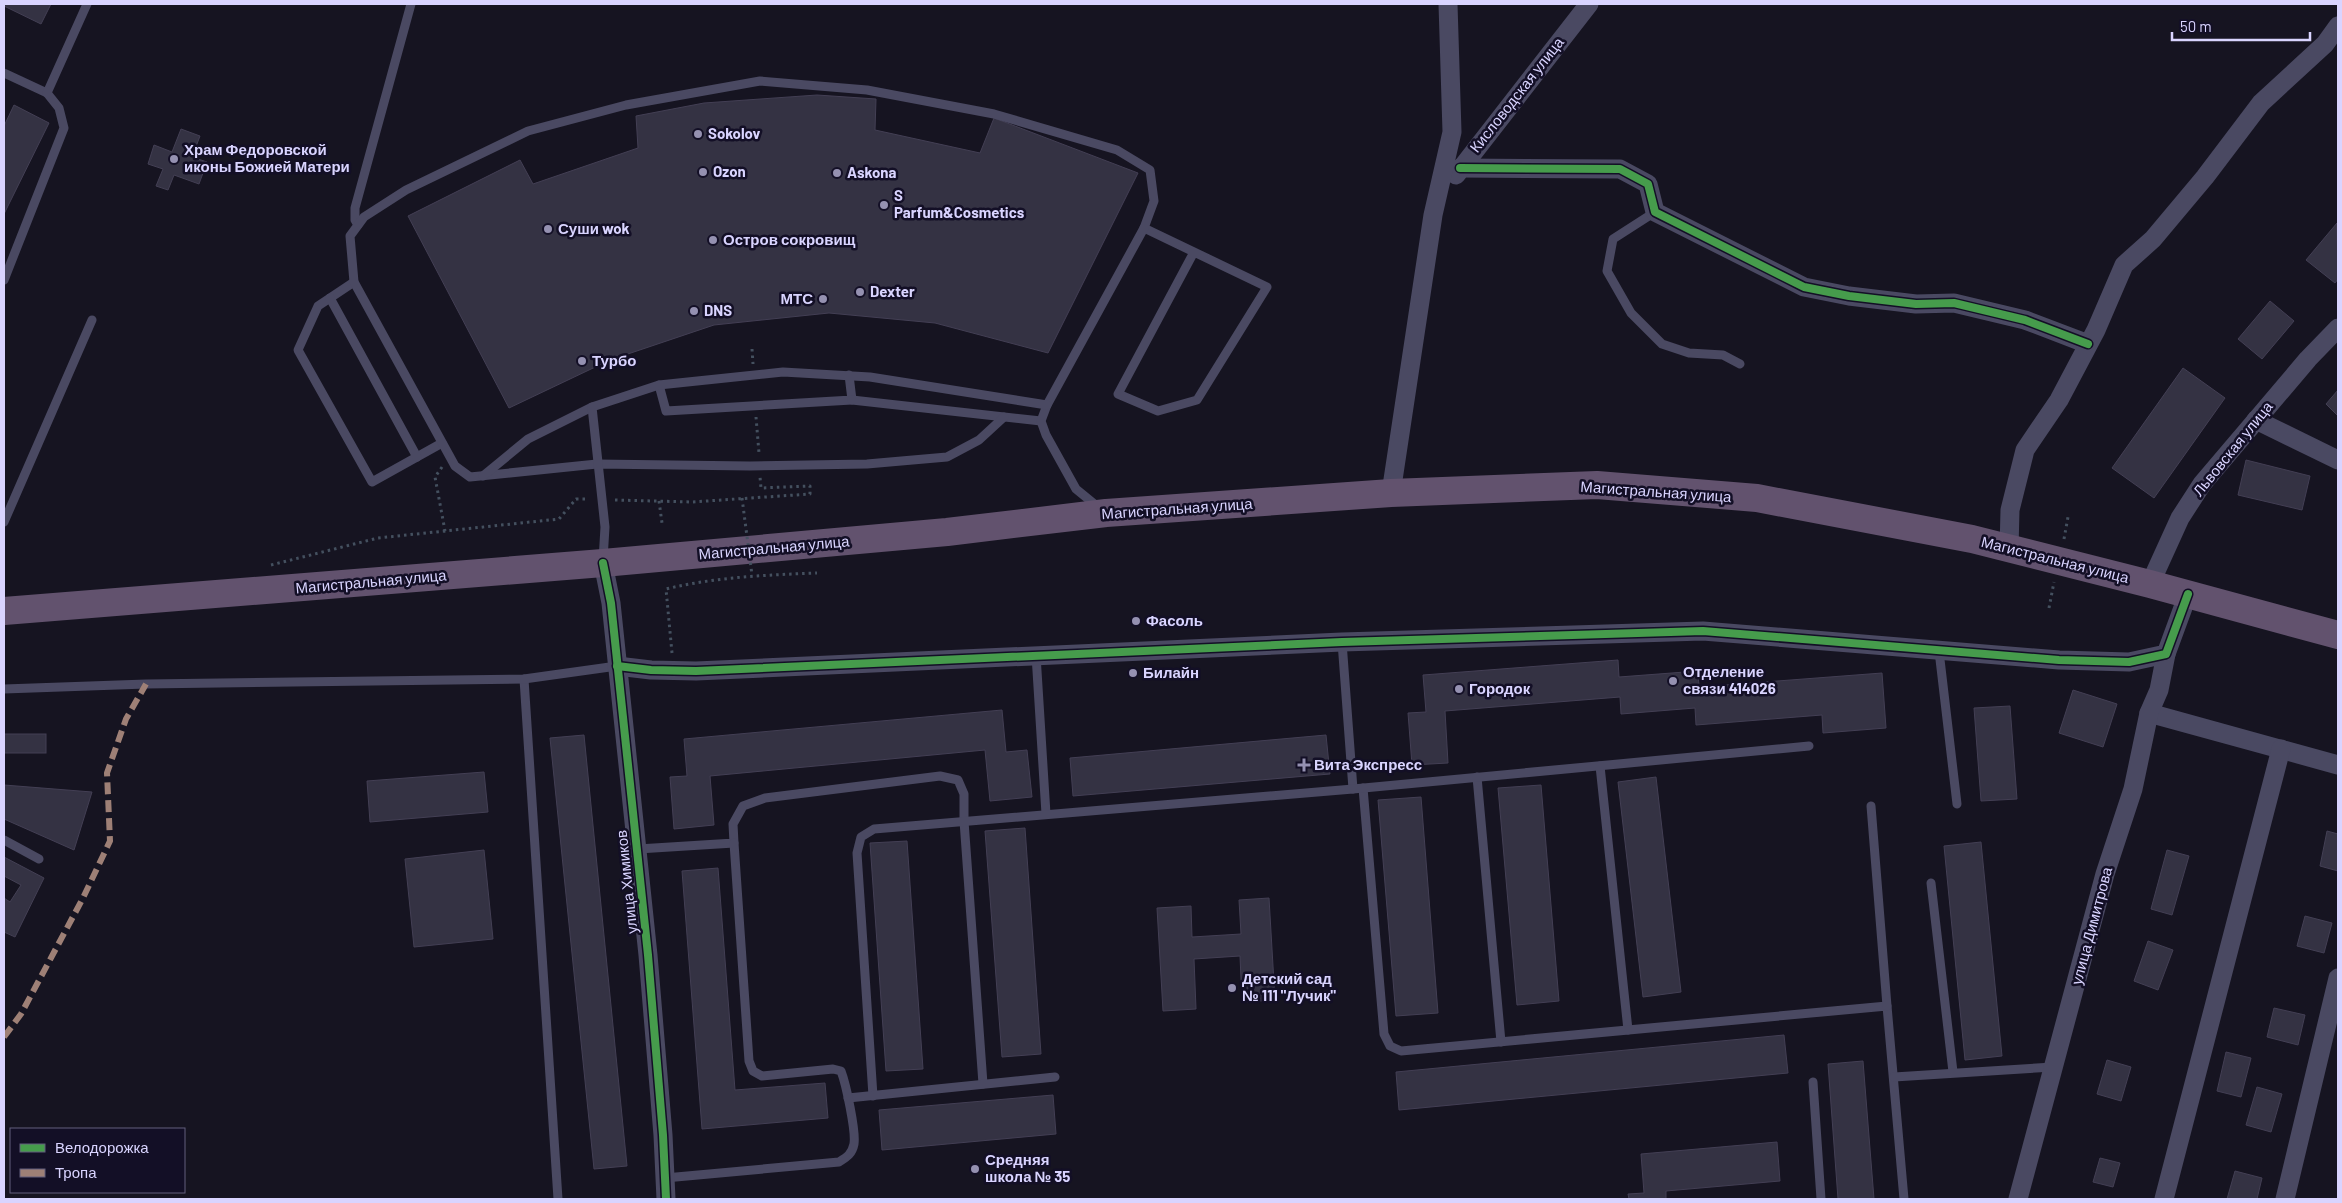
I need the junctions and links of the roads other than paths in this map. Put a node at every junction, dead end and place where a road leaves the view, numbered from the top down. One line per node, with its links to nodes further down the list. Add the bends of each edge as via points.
1 (87, 4): 7 (lane)
2 (411, 4): 11 (lane, via 355,208)
3 (1448, 4): 10 (street, via 1452,132)
4 (1589, 4): 8 (street, Кисловодская улица)
5 (2338, 26): 19 (street, via 2325,44 2261,103 2159,232 2124,265)
6 (4, 73): 7 (lane)
7 (47, 93): 14 (lane, via 59,108 64,128)
8 (1460, 168): 9 (street, via 1620,169 1648,184); 10 (street, Кисловодская улица)
9 (1655, 212): 19 (street, via 1804,288 1916,304 1954,303 2025,320); 20 (lane, via 1613,239 1607,271 1631,313 1662,344 1689,353 1723,354)
10 (1433, 215): 34 (street)
11 (358, 225): 12 (lane, via 364,217 406,190 528,131 626,105 760,82 867,90 994,114 1117,150 1150,170 1154,201); 15 (lane, via 350,236)
12 (1144, 228): 13 (lane); 24 (lane)
13 (1194, 252): 13 (lane, via 1267,287 1197,400 1158,411 1118,394)
14 (4, 280)
15 (354, 282): 16 (lane); 29 (lane)
16 (330, 298): 30 (lane); 30 (lane, via 318,306 298,350 372,482)
17 (92, 320): 36 (lane)
18 (2338, 328): 27 (street, Львовская улица)
19 (2088, 344): 37 (street, via 2059,400 2026,450 2010,510)
20 (1740, 364)
21 (848, 375): 22 (lane, via 783,372); 23 (lane); 24 (lane)
22 (659, 385): 23 (lane, via 666,411); 25 (lane)
23 (852, 400): 26 (lane)
24 (1047, 405): 28 (lane)
25 (592, 407): 32 (lane); 33 (lane, via 528,439)
26 (1004, 417): 28 (lane); 32 (lane, via 979,440 947,457 867,464)
27 (2256, 420): 31 (street); 39 (street, Львовская улица, via 2202,484 2184,512)
28 (1041, 421): 35 (lane, via 1076,489)
29 (442, 443): 30 (lane); 33 (lane, via 454,466 470,477)
30 (417, 457)
31 (2338, 460)
32 (597, 464): 33 (lane); 38 (lane, via 605,527)
33 (483, 476)
34 (1391, 493): 35 (highway, Магистральная улица); 37 (highway, Магистральная улица, via 1597,486 1757,498)
35 (1106, 513): 38 (highway, Магистральная улица, via 947,532)
36 (4, 522)
37 (2009, 549): 39 (highway, Магистральная улица)
38 (603, 563): 41 (highway, Магистральная улица); 47 (street, улица Химиков, via 611,603)
39 (2150, 584): 40 (highway, Магистральная улица)
40 (2188, 594): 42 (highway, Магистральная улица); 46 (street, улица Димитрова)
41 (4, 611)
42 (2338, 635)
43 (1342, 642): 44 (street, via 1703,631); 45 (street); 57 (lane)
44 (1940, 651): 46 (street, via 2129,662); 58 (lane)
45 (1036, 654): 47 (street, via 674,671); 60 (lane)
46 (2166, 654): 50 (street, улица Димитрова, via 2160,690)
47 (617, 666): 48 (lane); 64 (street, улица Химиков)
48 (524, 679): 49 (lane); 81 (lane)
49 (4, 689)
50 (2149, 712): 52 (street); 72 (street, улица Димитрова, via 2133,789 2105,874)
51 (1809, 746): 54 (lane)
52 (2281, 749): 53 (street); 86 (street)
53 (2338, 765)
54 (1600, 766): 55 (lane); 70 (lane)
55 (1477, 777): 56 (lane); 71 (lane)
56 (1363, 788): 57 (lane); 71 (lane, via 1384,1034 1390,1046 1401,1051)
57 (1353, 789): 60 (lane)
58 (1957, 804)
59 (1871, 806): 68 (lane)
60 (1046, 814): 61 (lane)
61 (964, 821): 63 (lane, via 964,794 958,780 940,776 765,798 742,806 733,824); 77 (lane); 78 (lane, via 874,830 861,837 858,853)
62 (4, 840): 65 (lane)
63 (734, 843): 64 (lane); 79 (lane, via 751,1066 762,1076 833,1068 841,1071)
64 (638, 849): 80 (street, улица Химиков)
65 (39, 859)
66 (1931, 884): 73 (lane)
67 (2338, 978): 69 (street)
68 (1888, 1006): 70 (lane); 75 (lane)
69 (2334, 1014): 87 (street)
70 (1628, 1030): 71 (lane)
71 (1501, 1042)
72 (2053, 1067): 73 (lane); 85 (street, улица Димитрова)
73 (1953, 1072): 75 (lane)
74 (1055, 1077): 77 (lane)
75 (1894, 1077): 84 (lane)
76 (1813, 1082): 83 (lane)
77 (984, 1084): 78 (lane)
78 (873, 1096): 79 (lane)
79 (848, 1098): 80 (lane, via 854,1143 850,1154 839,1162)
80 (664, 1178): 82 (street, улица Химиков)
81 (558, 1199)
82 (666, 1199)
83 (1821, 1199)
84 (1904, 1199)
85 (2018, 1199)
86 (2164, 1199)
87 (2285, 1199)

